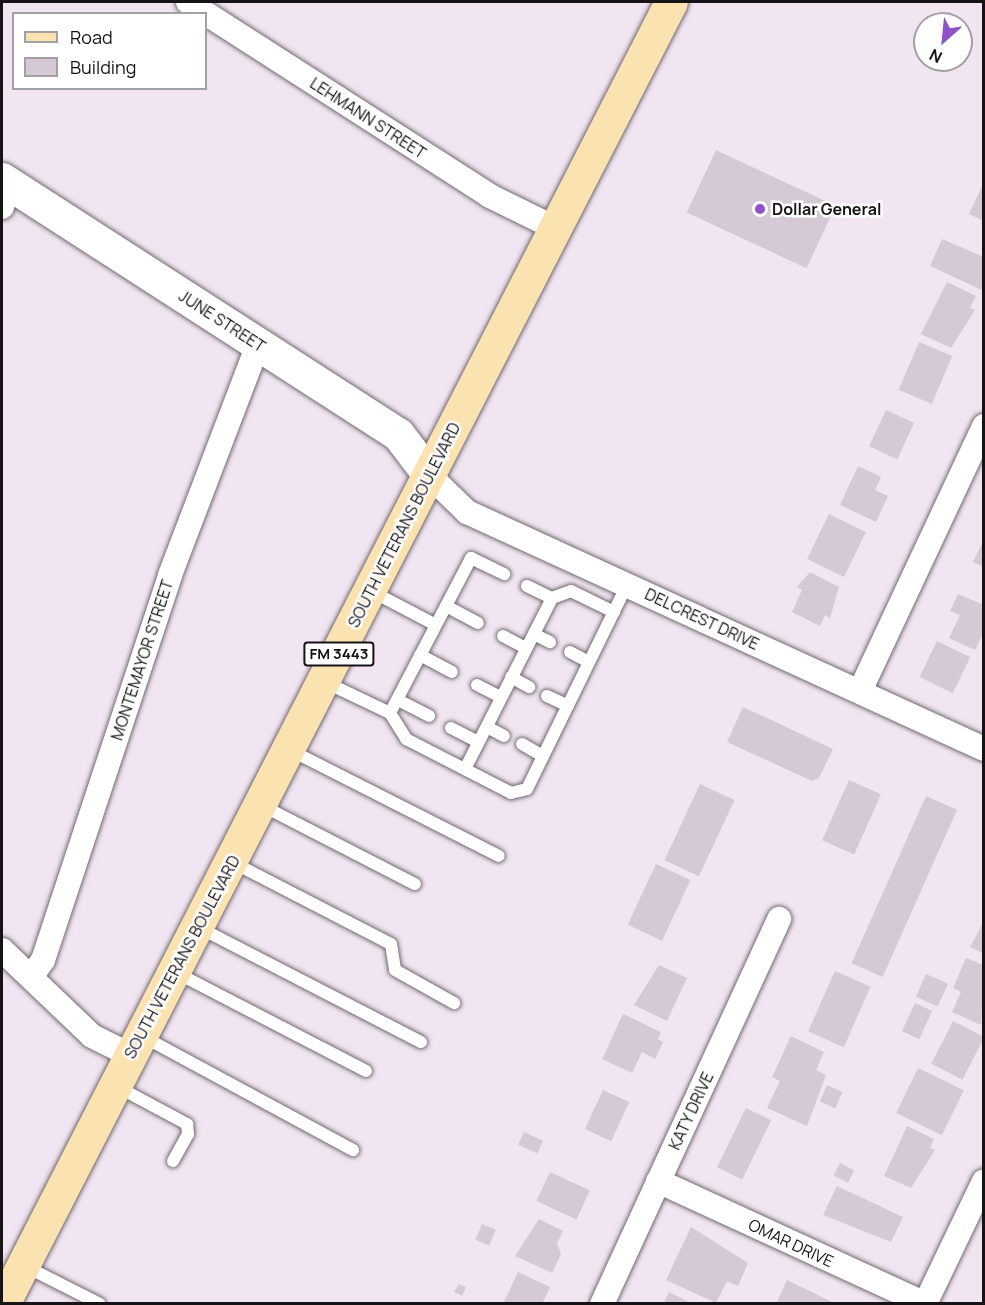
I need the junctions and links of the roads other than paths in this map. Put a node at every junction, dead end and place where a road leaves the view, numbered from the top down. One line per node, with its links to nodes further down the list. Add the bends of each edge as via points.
1 (188, 2): 3 (street, LEHMANN STREET)
2 (671, 2): 6 (main road, SOUTH VETERANS BOULEVARD / FM 3443)
3 (204, 12)
4 (207, 14): 6 (street, LEHMANN STREET, via 490,196)
5 (4, 190): 7 (street, JUNE STREET)
6 (553, 227): 9 (main road, SOUTH VETERANS BOULEVARD / FM 3443)
7 (258, 344): 9 (street, JUNE STREET, via 398,434); 55 (street, MONTEMAYOR STREET, via 170,575 43,960)
8 (984, 426): 31 (street)
9 (430, 476): 11 (street, DELCREST DRIVE, via 467,512); 13 (main road, SOUTH VETERANS BOULEVARD / FM 3443)
10 (504, 574): 15 (lane, via 471,558)
11 (627, 585): 16 (lane); 31 (street, DELCREST DRIVE)
12 (527, 586): 14 (lane)
13 (371, 591): 18 (lane); 28 (main road, SOUTH VETERANS BOULEVARD / FM 3443)
14 (552, 598): 16 (lane, via 571,591); 19 (lane)
15 (446, 606): 17 (lane); 18 (lane)
16 (614, 612): 25 (lane)
17 (478, 623)
18 (436, 625): 24 (lane)
19 (534, 634): 21 (lane); 22 (lane)
20 (503, 636): 22 (lane)
21 (550, 642)
22 (526, 648): 27 (lane)
23 (570, 652): 25 (lane)
24 (420, 656): 26 (lane); 34 (lane)
25 (589, 662): 35 (lane)
26 (452, 672)
27 (511, 677): 30 (lane); 33 (lane)
28 (325, 682): 36 (lane); 44 (main road, SOUTH VETERANS BOULEVARD / FM 3443)
29 (477, 685): 33 (lane)
30 (529, 687)
31 (860, 691): 43 (street, DELCREST DRIVE)
32 (547, 696): 35 (lane)
33 (501, 697): 38 (lane)
34 (398, 700): 36 (lane); 37 (lane)
35 (568, 706): 45 (lane)
36 (390, 713): 46 (lane, via 406,739)
37 (429, 716)
38 (487, 727): 40 (lane); 41 (lane)
39 (451, 728): 41 (lane)
40 (504, 735)
41 (479, 742): 46 (lane)
42 (522, 744): 45 (lane)
43 (984, 749)
44 (290, 750): 47 (main road, SOUTH VETERANS BOULEVARD / FM 3443); 48 (lane)
45 (543, 756): 46 (lane, via 527,789 511,793)
46 (465, 769)
47 (261, 806): 49 (main road, SOUTH VETERANS BOULEVARD / FM 3443); 50 (lane)
48 (499, 856)
49 (231, 862): 52 (main road, SOUTH VETERANS BOULEVARD / FM 3443); 56 (lane, via 391,944 395,970)
50 (415, 884)
51 (779, 919): 63 (street, KATY DRIVE)
52 (197, 926): 54 (main road, SOUTH VETERANS BOULEVARD / FM 3443); 57 (lane)
53 (2, 950): 55 (street)
54 (174, 971): 58 (main road, SOUTH VETERANS BOULEVARD / FM 3443); 59 (lane)
55 (31, 977): 58 (street, via 92,1036)
56 (454, 1003)
57 (421, 1042)
58 (136, 1045): 60 (main road, SOUTH VETERANS BOULEVARD / FM 3443); 61 (lane)
59 (366, 1071)
60 (115, 1085): 62 (lane, via 187,1124 188,1134); 65 (main road, SOUTH VETERANS BOULEVARD / FM 3443)
61 (353, 1149)
62 (173, 1161)
63 (658, 1181): 68 (street, KATY DRIVE); 69 (street, OMAR DRIVE)
64 (984, 1181): 69 (street)
65 (23, 1264): 66 (main road, SOUTH VETERANS BOULEVARD / FM 3443); 67 (lane)
66 (3, 1304)
67 (100, 1304)
68 (602, 1304)
69 (925, 1304)

